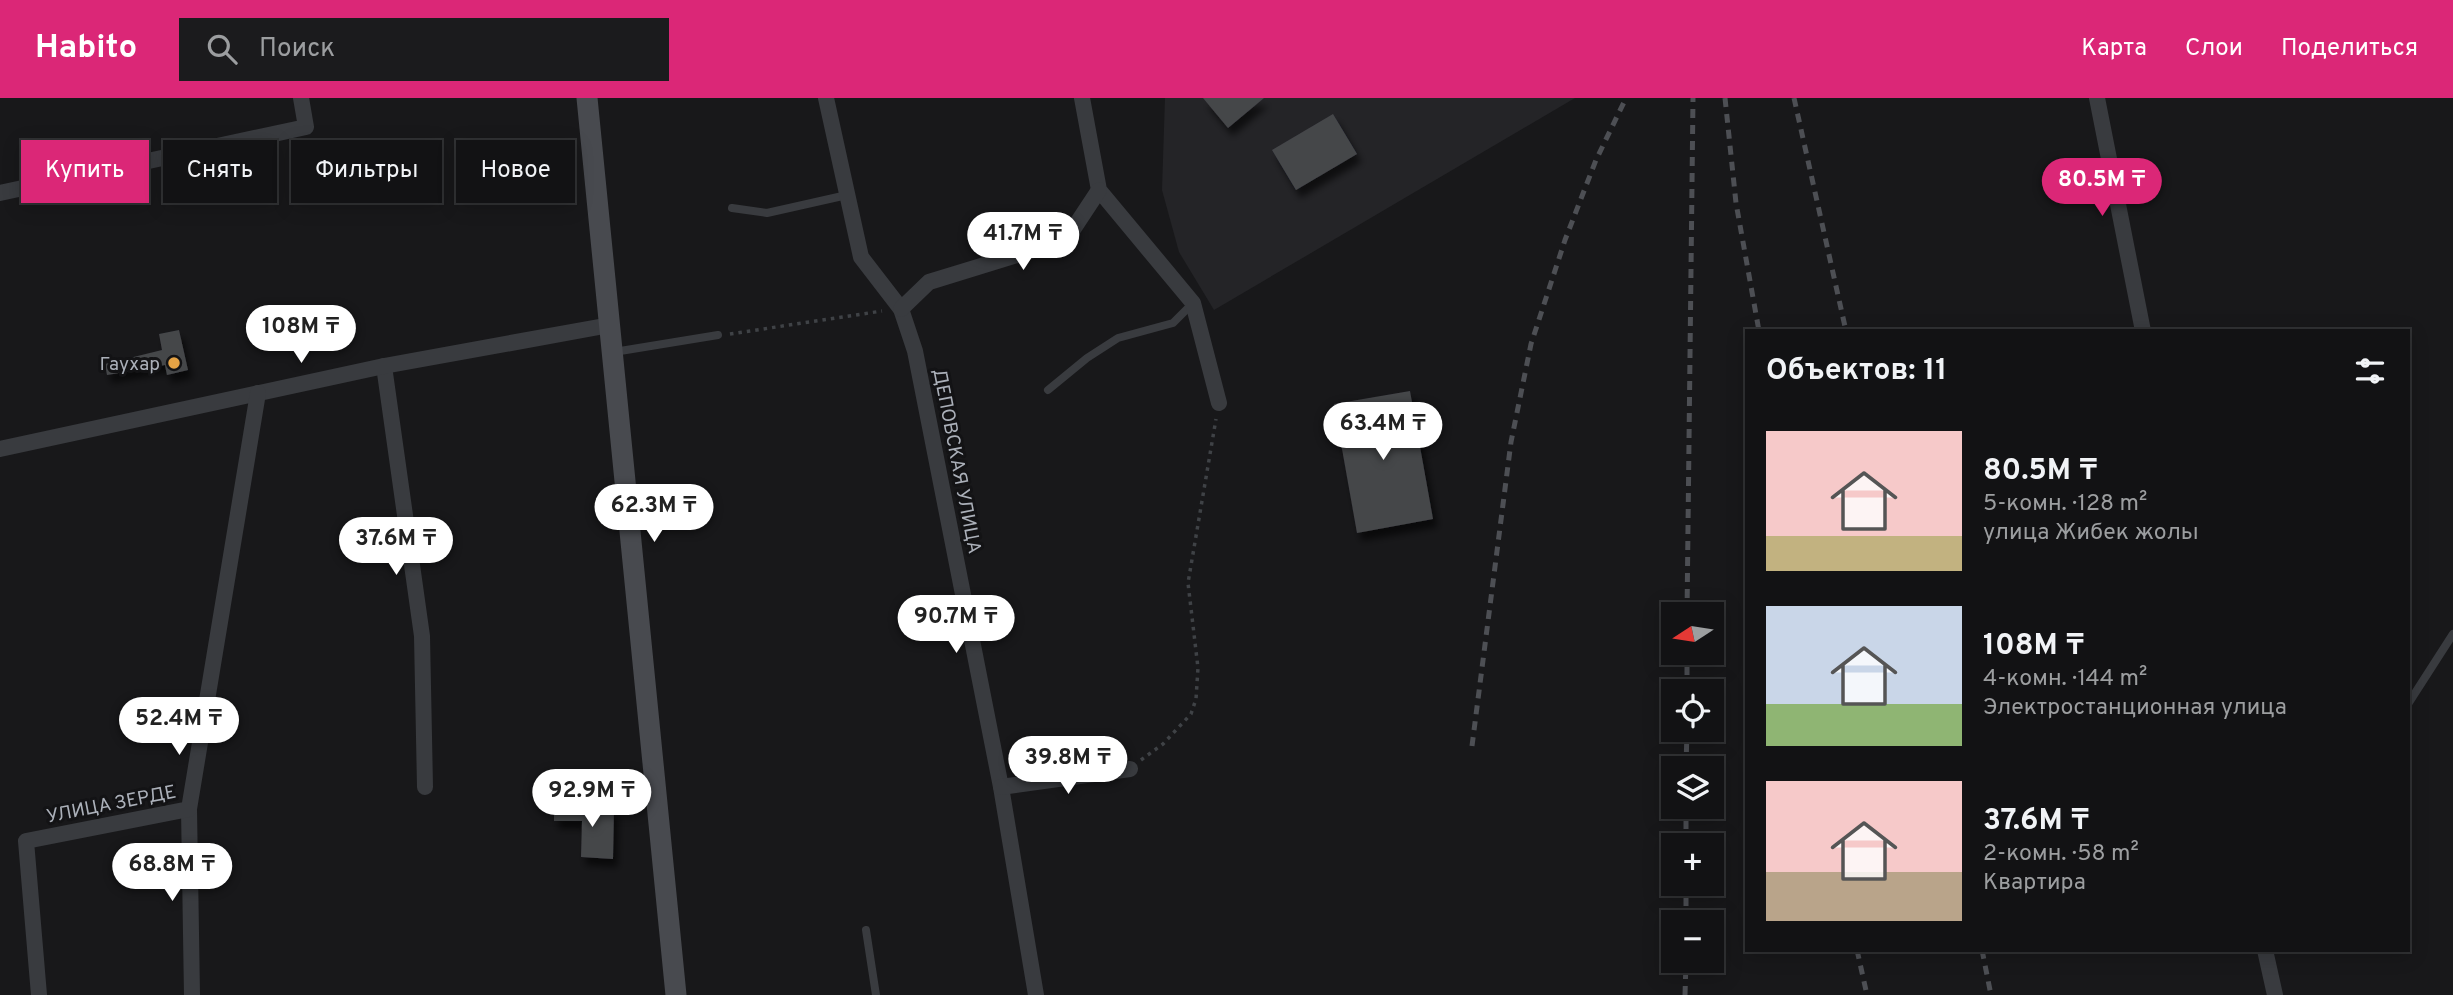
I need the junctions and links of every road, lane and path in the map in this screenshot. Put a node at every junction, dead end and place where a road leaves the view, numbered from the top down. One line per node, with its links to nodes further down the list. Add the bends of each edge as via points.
1 (301, 98): 7 (street, via 306,127)
2 (587, 98): 12 (main road)
3 (826, 98): 8 (street, ДЕПОВСКАЯ УЛИЦА)
4 (1082, 98): 6 (street)
5 (2097, 98): 13 (street)
6 (1099, 190): 10 (street); 11 (street, via 1066,240 929,282)
7 (0, 192)
8 (847, 195): 9 (lane, via 767,213); 11 (street, ДЕПОВСКАЯ УЛИЦА, via 861,257)
9 (732, 208)
10 (1193, 303): 17 (lane, via 1173,323 1118,338); 19 (street)
11 (901, 309): 14 (path); 25 (street, ДЕПОВСКАЯ УЛИЦА, via 915,351)
12 (610, 325): 15 (main road); 16 (street)
13 (2143, 329)
14 (718, 335): 15 (lane)
15 (614, 352): 31 (main road)
16 (384, 366): 18 (street); 24 (street, via 422,636)
17 (1048, 390)
18 (258, 393): 20 (street); 26 (street, УЛИЦА ЗЕРДЕ)
19 (1219, 403): 23 (path, via 1188,583 1198,668 1196,699 1191,713 1163,744)
20 (0, 449)
21 (2453, 634): 22 (lane)
22 (2410, 701)
23 (1130, 769): 25 (street)
24 (425, 787)
25 (1001, 787): 33 (street, ДЕПОВСКАЯ УЛИЦА)
26 (189, 809): 29 (street, УЛИЦА ЗЕРДЕ, via 26,841); 30 (street)
27 (866, 930): 32 (lane)
28 (2264, 952): 34 (street)
29 (39, 995)
30 (192, 995)
31 (676, 995)
32 (876, 995)
33 (1036, 995)
34 (2275, 995)

